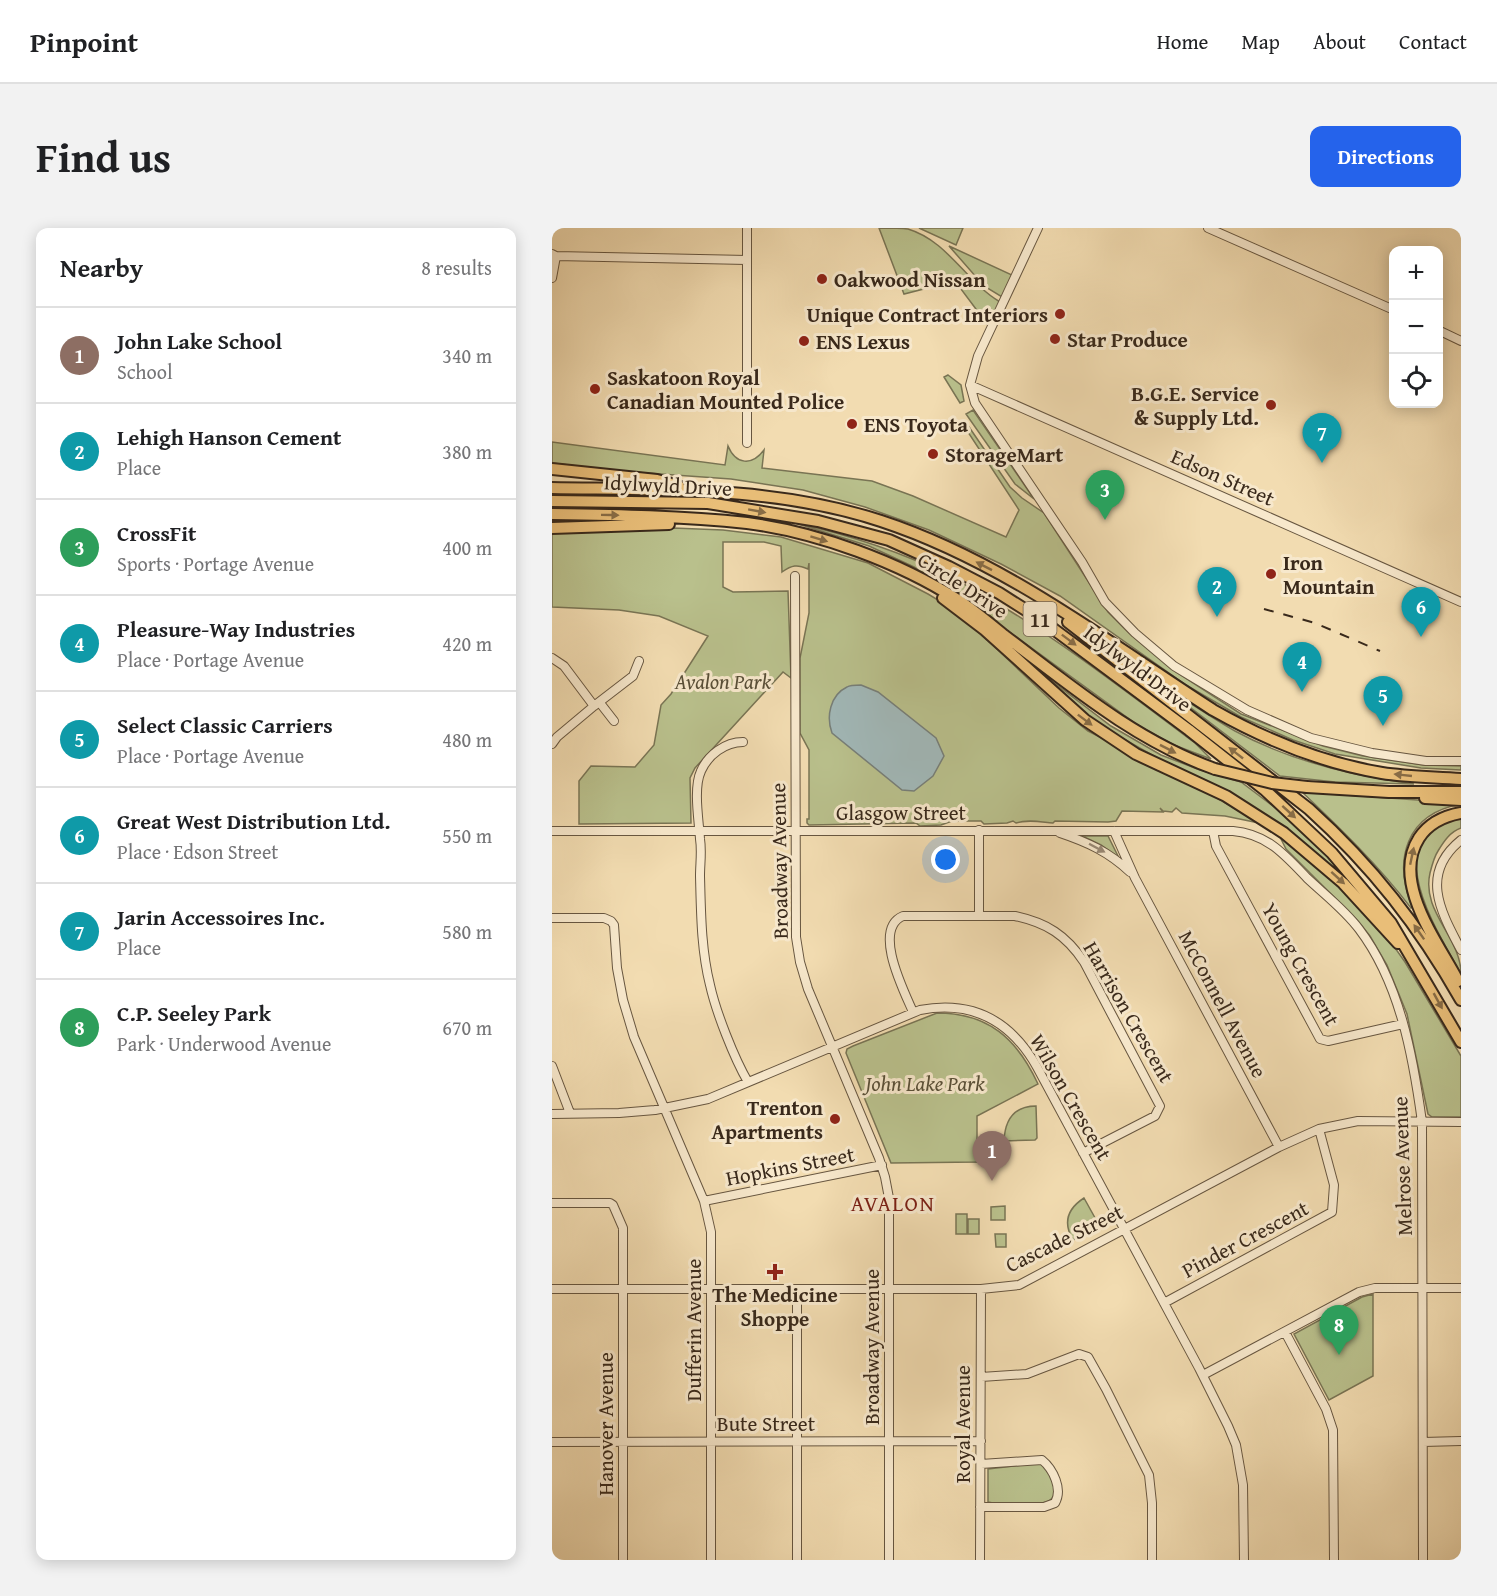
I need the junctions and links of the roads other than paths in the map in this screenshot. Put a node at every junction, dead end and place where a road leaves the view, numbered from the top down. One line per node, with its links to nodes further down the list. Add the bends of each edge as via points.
1 (747, 228): 5 (street)
2 (1038, 228): 10 (street, via 978,356)
3 (1208, 228): 7 (street)
4 (554, 255): 5 (street); 6 (street)
5 (747, 260): 11 (street)
6 (552, 278)
7 (1389, 308)
8 (1443, 332): 9 (street)
9 (1461, 340)
10 (970, 385): 22 (street, Edson Street); 29 (street, via 975,403 1105,602 1134,633 1174,666 1246,710 1311,738 1372,753 1426,761)
11 (747, 443)
12 (552, 469): 14 (highway, via 657,480)
13 (552, 488): 14 (highway, Circle Drive / 11)
14 (697, 490): 21 (highway, Circle Drive / 11, one-way to 14, via 930,539 881,521 782,498)
15 (552, 501): 48 (highway, Idylwyld Drive / 11, one-way to 48, via 708,503 818,521 889,540 989,588 1040,619 1265,790 1357,880)
16 (552, 514): 17 (highway, Circle Drive / 11, one-way to 17)
17 (721, 522): 18 (highway); 20 (highway, Circle Drive / 11, one-way to 20, via 795,532 857,551)
18 (552, 528)
19 (795, 576): 35 (street, Broadway Avenue)
20 (930, 585): 31 (highway, Circle Drive / 11, one-way to 31, bridge, via 958,600 1132,729 1175,753 1215,769 1272,783); 48 (highway, one-way to 48, via 1085,720 1136,754 1226,796 1284,833 1343,883)
21 (1035, 595): 30 (highway, Circle Drive / 11, one-way to 21, via 1383,773 1292,748 1213,710); 50 (highway, Idylwyld Drive / 11, one-way to 21, via 1403,909 1338,836 1309,809)
22 (1461, 602)
23 (552, 658): 25 (street)
24 (639, 661): 25 (street, via 633,676)
25 (597, 704): 26 (street); 28 (street)
26 (614, 721)
27 (743, 742): 38 (street, via 723,746 701,769)
28 (552, 744)
29 (1461, 761)
30 (1461, 779)
31 (1389, 792): 32 (highway, Circle Drive / 11); 33 (highway)
32 (1461, 792)
33 (1461, 800)
34 (1461, 813): 49 (highway, one-way to 34, via 1423,915 1409,874 1414,846 1423,832 1436,821)
35 (796, 830): 36 (street, Glasgow Street); 38 (street, Glasgow Street); 54 (street, Broadway Avenue, via 794,917 798,954)
36 (979, 830): 39 (street, Glasgow Street); 45 (street)
37 (552, 831): 38 (street, Glasgow Street)
38 (698, 831): 56 (street, via 706,970 718,1013)
39 (1052, 831): 40 (street, Glasgow Street); 44 (street, McConnell Avenue, one-way to 44, via 1103,850)
40 (1114, 831): 41 (street, Glasgow Street); 44 (street, McConnell Avenue)
41 (1213, 831): 42 (street, Glasgow Street); 52 (street, Young Crescent, via 1216,846 1320,1040)
42 (1250, 832): 52 (street, Melrose Avenue, via 1280,850 1358,927 1384,974)
43 (1461, 840): 47 (street, via 1441,866 1437,899)
44 (1135, 878): 63 (street, McConnell Avenue)
45 (979, 916): 51 (street, Harrison Crescent, via 903,916 894,922 892,960); 64 (street, Harrison Crescent, via 1029,919 1063,936 1084,962 1158,1098 1160,1106 1155,1116)
46 (552, 918): 57 (street, Dufferin Avenue, via 604,918 614,925 623,1000)
47 (1461, 950)
48 (1415, 961): 53 (highway, 11, one-way to 53)
49 (1461, 987)
50 (1461, 1000)
51 (914, 1012): 54 (street, Wilson Crescent); 64 (street, Wilson Crescent, via 966,1009 1010,1031 1029,1054)
52 (1403, 1024): 60 (street, Melrose Avenue)
53 (1461, 1042)
54 (832, 1046): 56 (street, Wilson Crescent); 65 (street, Broadway Avenue)
55 (552, 1066): 58 (street)
56 (748, 1082): 57 (street, Wilson Crescent, via 708,1099)
57 (664, 1108): 58 (street, Wilson Crescent); 66 (street, Dufferin Avenue)
58 (570, 1113): 59 (street, Wilson Crescent)
59 (552, 1114)
60 (1422, 1122): 61 (street, Cascade Street); 62 (street, Cascade Street, via 1358,1121); 69 (street, Melrose Avenue)
61 (1461, 1122)
62 (1319, 1129): 63 (street, Cascade Street); 77 (street, Pinder Crescent, via 1334,1185 1332,1212)
63 (1279, 1147): 68 (street, Cascade Street)
64 (1083, 1153): 68 (street, Wilson Crescent)
65 (882, 1165): 66 (street, Hopkins Street); 76 (street, Broadway Avenue, via 889,1198)
66 (704, 1201): 73 (street, Dufferin Avenue, via 711,1232)
67 (552, 1203): 72 (street, Hanover Avenue, via 613,1205 623,1228)
68 (1124, 1230): 75 (street, Cascade Street, via 1019,1285); 77 (street, Wilson Crescent)
69 (1422, 1288): 70 (street); 78 (street, via 1359,1292); 88 (street, Melrose Avenue)
70 (1461, 1288)
71 (552, 1289): 72 (street, Cascade Street)
72 (623, 1289): 73 (street, Cascade Street); 87 (street, Hanover Avenue)
73 (711, 1289): 74 (street, Cascade Street); 82 (street, Dufferin Avenue)
74 (797, 1289): 76 (street, Cascade Street); 83 (street)
75 (981, 1289): 76 (street, Cascade Street); 80 (street, Royal Avenue)
76 (889, 1290): 81 (street, Broadway Avenue)
77 (1164, 1303): 79 (street, Wilson Crescent)
78 (1285, 1332): 79 (street); 98 (street, via 1333,1430)
79 (1203, 1375): 97 (street, Wilson Crescent, via 1228,1426 1240,1465)
80 (981, 1377): 84 (street, Royal Avenue); 96 (street, via 1027,1374 1079,1354 1088,1357 1149,1475)
81 (888, 1440): 83 (street, Bute Street); 84 (street, Bute Street); 94 (street, Broadway Avenue)
82 (711, 1441): 83 (street, Bute Street); 87 (street, Bute Street); 92 (street, Dufferin Avenue)
83 (797, 1441): 93 (street)
84 (981, 1441): 89 (street, Royal Avenue)
85 (1461, 1441): 88 (street)
86 (552, 1442): 87 (street, Bute Street)
87 (623, 1442): 91 (street, Hanover Avenue)
88 (1423, 1442): 99 (street, Melrose Avenue)
89 (981, 1464): 90 (street, Royal Avenue); 90 (street, via 1042,1460 1059,1493 1055,1503 1044,1507)
90 (980, 1507): 95 (street, Royal Avenue)
91 (623, 1560)
92 (711, 1560)
93 (797, 1560)
94 (889, 1560)
95 (980, 1560)
96 (1152, 1560)
97 (1244, 1560)
98 (1334, 1560)
99 (1423, 1560)

